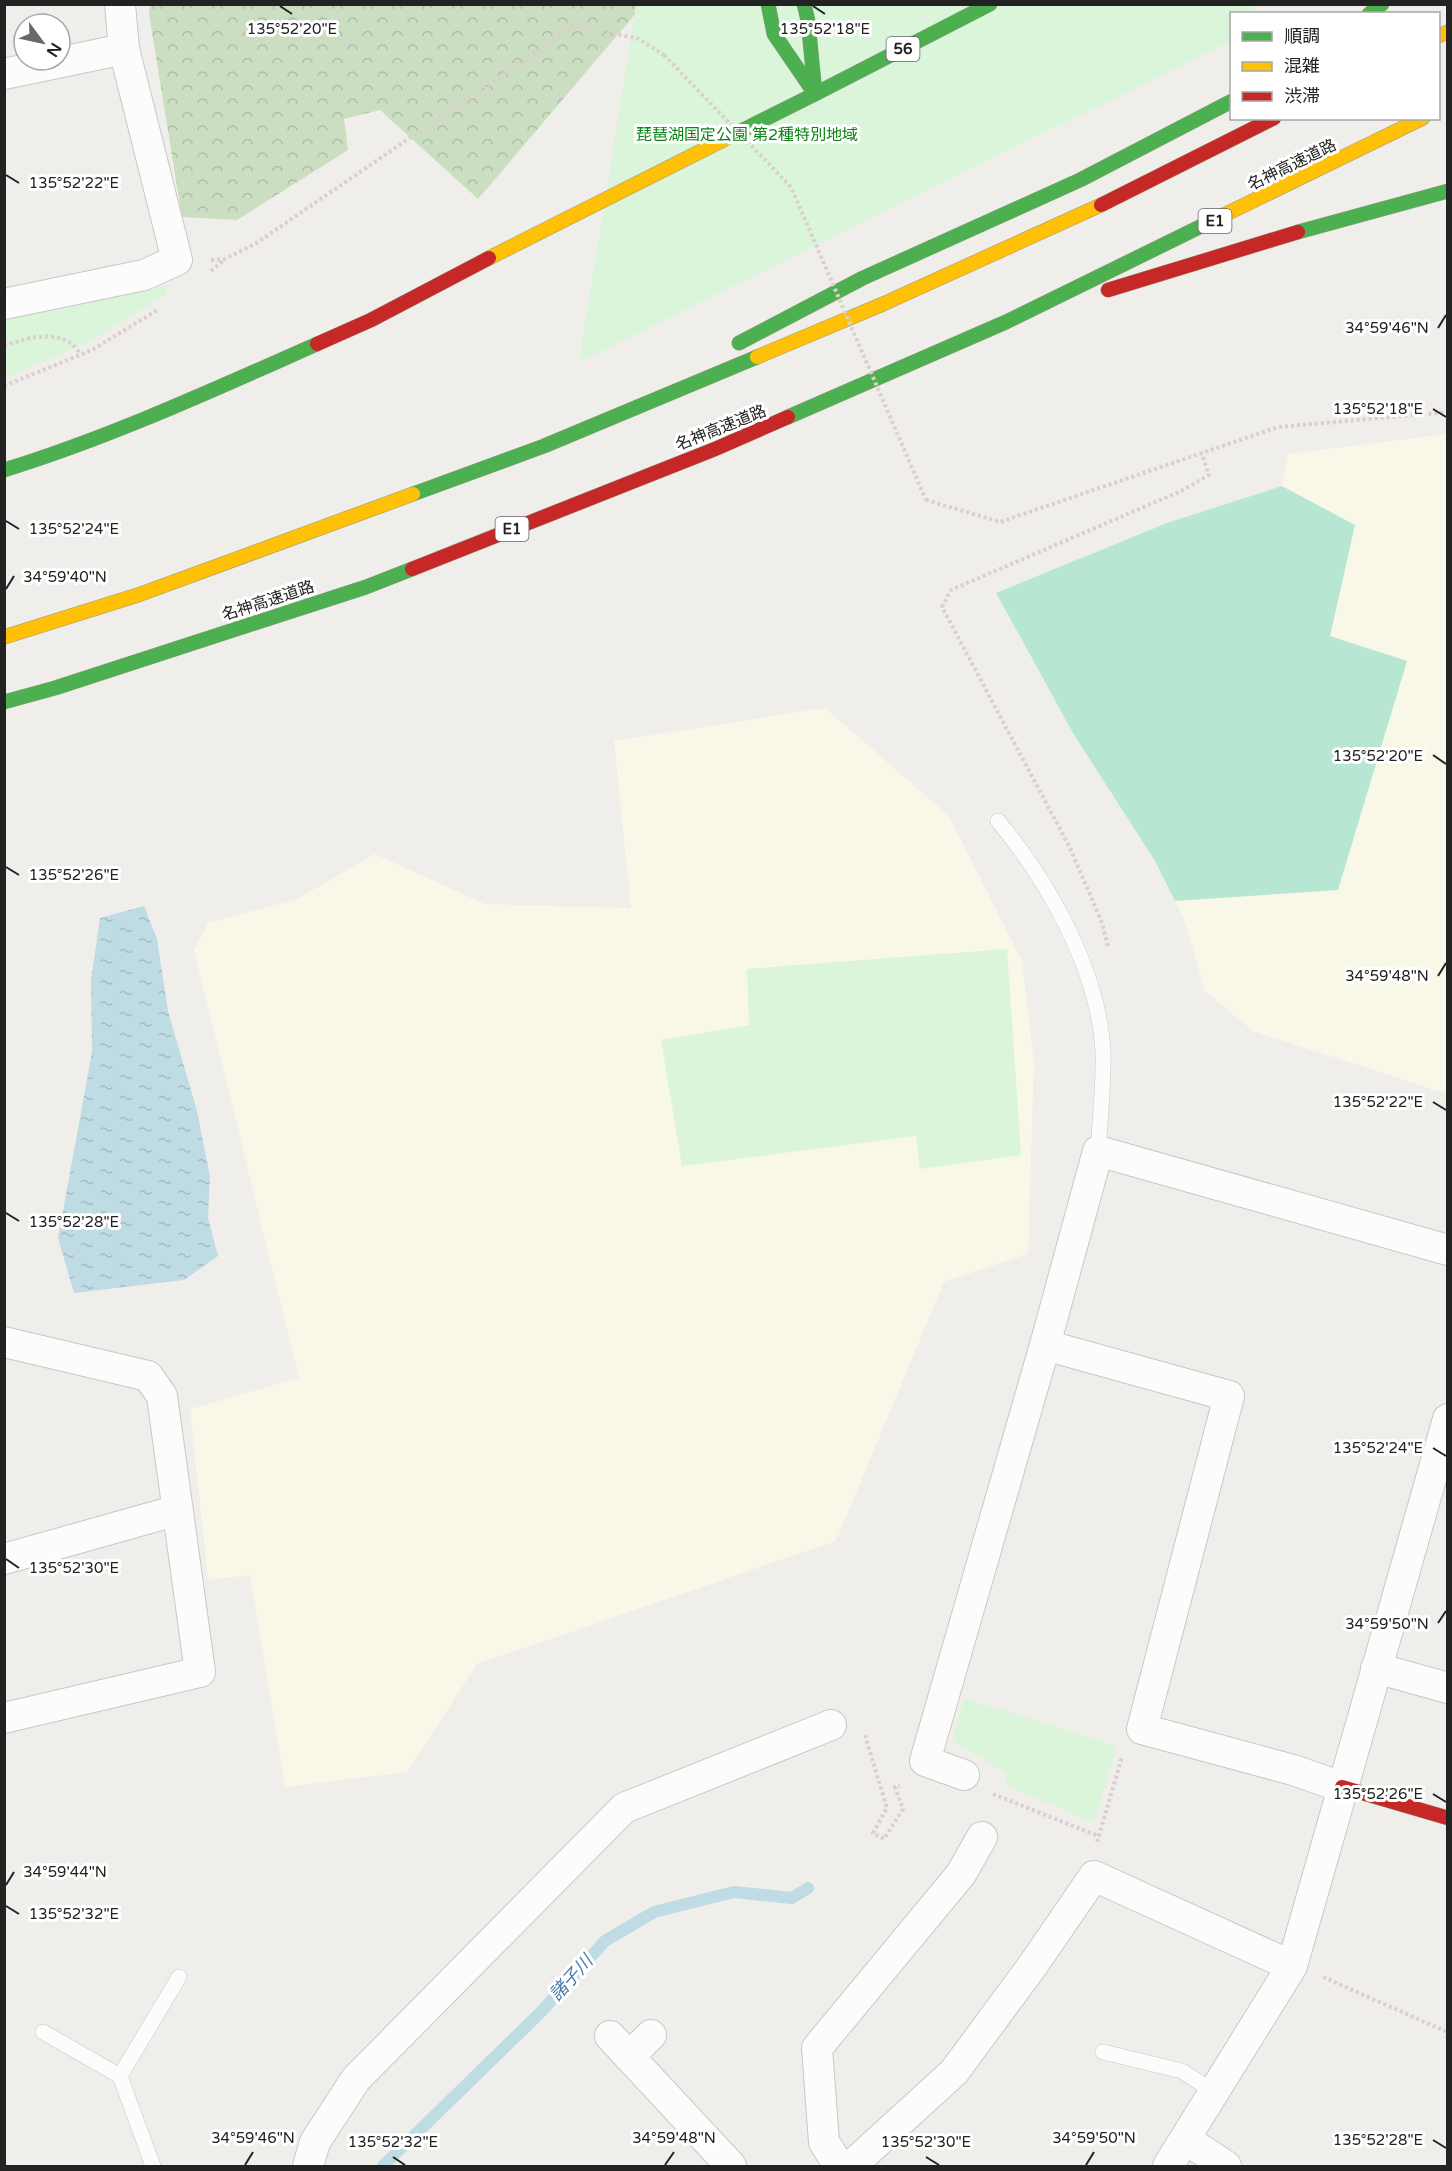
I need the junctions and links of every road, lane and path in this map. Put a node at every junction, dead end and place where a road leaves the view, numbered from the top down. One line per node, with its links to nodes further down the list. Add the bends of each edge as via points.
1 (120, 4): 5 (street)
2 (768, 4): 7 (main road, via 774,34)
3 (804, 4): 7 (main road)
4 (990, 4): 7 (main road, 56)
5 (124, 49): 6 (street); 13 (street)
6 (4, 74)
7 (815, 94): 26 (main road, via 371,320 213,390 49,456)
8 (1230, 102): 19 (main road, via 1080,180 863,278)
9 (1270, 120): 24 (main road, via 1091,210 883,304)
10 (1419, 120): 17 (main road, 名神高速道路 / E1)
11 (1448, 191): 17 (main road, via 1288,235)
12 (225, 259): 13 (path); 14 (path); 25 (path, bridge, via 255,244 574,26 639,39 664,55 791,187 926,500 1000,522)
13 (177, 260): 15 (street, via 144,275)
14 (207, 274)
15 (4, 304)
16 (161, 308): 20 (path)
17 (1006, 322): 28 (main road, 名神高速道路 / E1, via 715,449 366,587)
18 (4, 345): 20 (path, via 34,337 53,337 68,341)
19 (729, 349)
20 (81, 354): 22 (path)
21 (688, 370): 24 (main road)
22 (4, 386)
23 (1448, 412): 25 (path, via 1278,427)
24 (544, 446): 27 (main road, via 138,595)
25 (1201, 452): 30 (path, via 1209,475 1181,491 951,590 942,607 1069,846)
26 (4, 470)
27 (4, 637)
28 (4, 702)
29 (998, 821): 31 (lane, via 1054,900 1095,1001 1103,1050)
30 (1109, 947)
31 (1098, 1151): 32 (street); 34 (street)
32 (1448, 1250)
33 (4, 1342): 37 (street, via 148,1376 162,1396)
34 (1046, 1345): 44 (street, via 1229,1396); 45 (street, via 925,1761)
35 (1448, 1419): 36 (street)
36 (1442, 1463): 39 (street)
37 (178, 1510): 38 (street); 41 (street, via 200,1672)
38 (4, 1559)
39 (1376, 1668): 40 (street); 47 (street)
40 (1448, 1688)
41 (4, 1718)
42 (831, 1725): 63 (street, via 624,1808 356,2079 315,2142)
43 (862, 1726): 46 (path, via 887,1808 873,1833 884,1839 903,1809)
44 (1142, 1729): 47 (street); 50 (path, via 1127,1740)
45 (964, 1775)
46 (895, 1787)
47 (1342, 1787): 49 (main road); 53 (street)
48 (990, 1793): 50 (path)
49 (1448, 1818)
50 (1098, 1836): 52 (path)
51 (982, 1837): 65 (street, via 962,1874 818,2048 824,2142)
52 (1094, 1876): 53 (street); 66 (street, via 954,2072)
53 (1292, 1966): 57 (path, via 1445,2031); 60 (street)
54 (179, 1977): 59 (lane)
55 (43, 2032): 59 (lane)
56 (651, 2035): 64 (street, via 619,2047)
57 (1448, 2040)
58 (1103, 2052): 60 (lane, via 1182,2072)
59 (120, 2076): 62 (lane)
60 (1214, 2092): 61 (street)
61 (1185, 2139): 67 (street); 68 (street)
62 (153, 2166)
63 (308, 2166)
64 (731, 2166)
65 (839, 2166)
66 (851, 2166)
67 (1168, 2166)
68 (1226, 2166)

